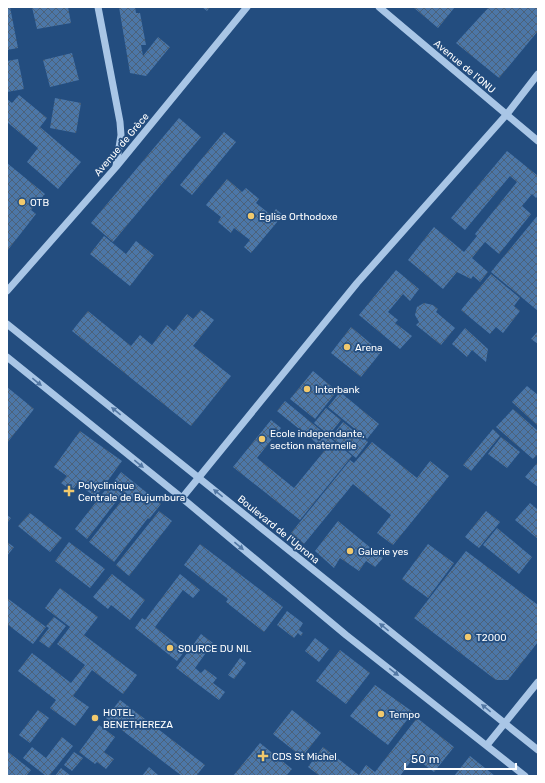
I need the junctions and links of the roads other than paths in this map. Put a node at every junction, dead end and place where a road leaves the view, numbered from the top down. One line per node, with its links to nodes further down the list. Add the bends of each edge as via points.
1 (98, 7): 7 (street, via 120,122 121,135)
2 (247, 7): 7 (street, Avenue de Grèce)
3 (379, 7): 5 (street, Avenue de l'ONU)
4 (538, 74): 5 (street)
5 (507, 114): 6 (street, Avenue de l'ONU); 11 (street, via 357,283)
6 (538, 141)
7 (116, 167): 8 (street, Avenue de Grèce)
8 (7, 291)
9 (7, 324): 11 (street, Boulevard de l'Uprona, one-way to 9)
10 (7, 357): 12 (street, one-way to 12)
11 (198, 477): 12 (street); 14 (street, Boulevard de l'Uprona, one-way to 11)
12 (182, 498): 15 (street, one-way to 15, via 346,635)
13 (538, 682): 14 (street)
14 (504, 723): 15 (street); 16 (street, Boulevard de l'Uprona)
15 (486, 745): 17 (street)
16 (538, 750)
17 (525, 776)

